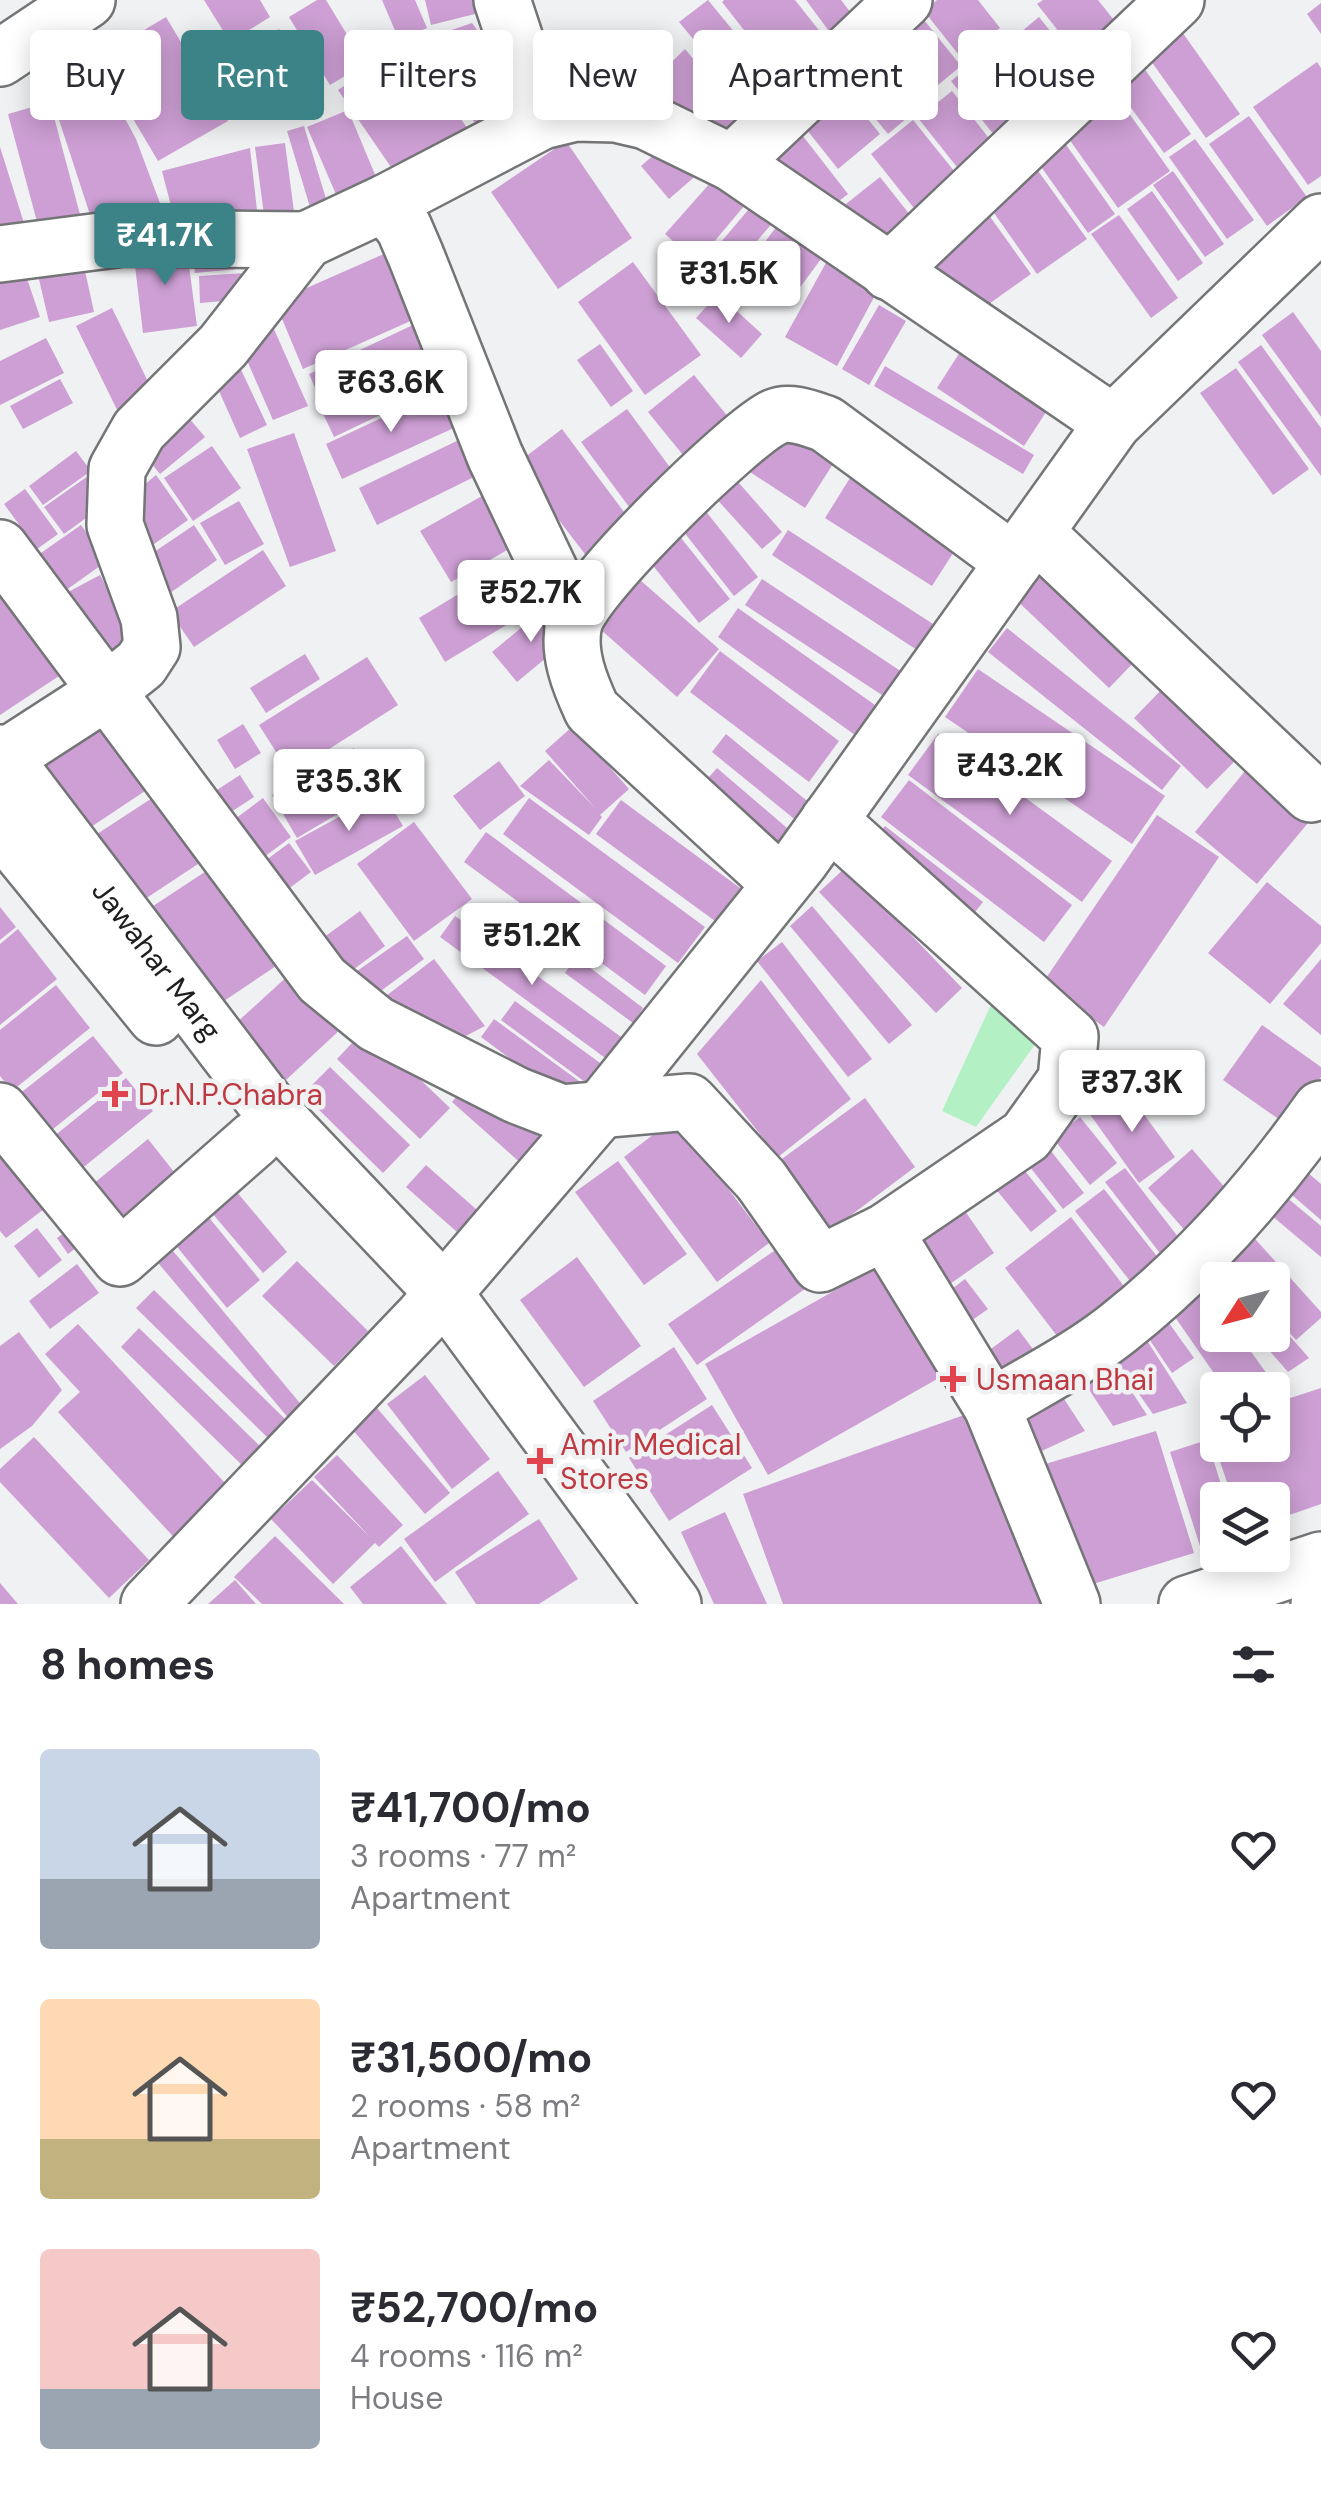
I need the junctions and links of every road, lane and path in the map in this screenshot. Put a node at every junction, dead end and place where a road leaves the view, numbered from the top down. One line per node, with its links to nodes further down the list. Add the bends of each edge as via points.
1 (87, 0): 5 (street)
2 (502, 0): 6 (street)
3 (904, 0): 9 (street)
4 (1176, 0): 14 (street)
5 (0, 58)
6 (533, 93)
7 (542, 120): 10 (street)
8 (638, 120): 9 (street)
9 (732, 163): 14 (street)
10 (385, 203): 12 (street); 18 (street, via 404,228 495,456)
11 (1321, 222): 15 (street)
12 (306, 240): 13 (street, via 124,238); 19 (street, via 224,346 139,430 117,470 114,524 149,618 152,647)
13 (0, 254)
14 (889, 272): 15 (street)
15 (1113, 424): 17 (street)
16 (0, 548): 19 (street)
17 (1025, 548): 18 (street, via 826,424 778,414 687,491 589,594); 21 (street); 22 (street)
18 (574, 622): 24 (street, via 574,672 592,710)
19 (106, 692): 20 (street); 25 (street, via 322,980 376,1024 516,1096 562,1113)
20 (2, 756): 30 (street, Jawahar Marg, via 276,1114)
21 (1310, 794)
22 (829, 820): 24 (street); 29 (street, via 1070,1037 1066,1080 1026,1136)
23 (0, 826): 28 (street, Jawahar Marg)
24 (780, 884): 25 (street)
25 (604, 1107): 29 (street, via 689,1102 761,1180 820,1264); 30 (street)
26 (1321, 1109): 31 (street, via 1202,1256 1115,1331)
27 (0, 1111): 28 (street, via 120,1258)
28 (256, 1138): 30 (street, Jawahar Marg)
29 (885, 1232): 31 (street)
30 (433, 1304): 33 (street); 34 (street); 35 (street)
31 (992, 1408): 36 (street)
32 (1321, 1560): 37 (street)
33 (153, 1603)
34 (635, 1604)
35 (673, 1604)
36 (1072, 1604)
37 (1187, 1604)

